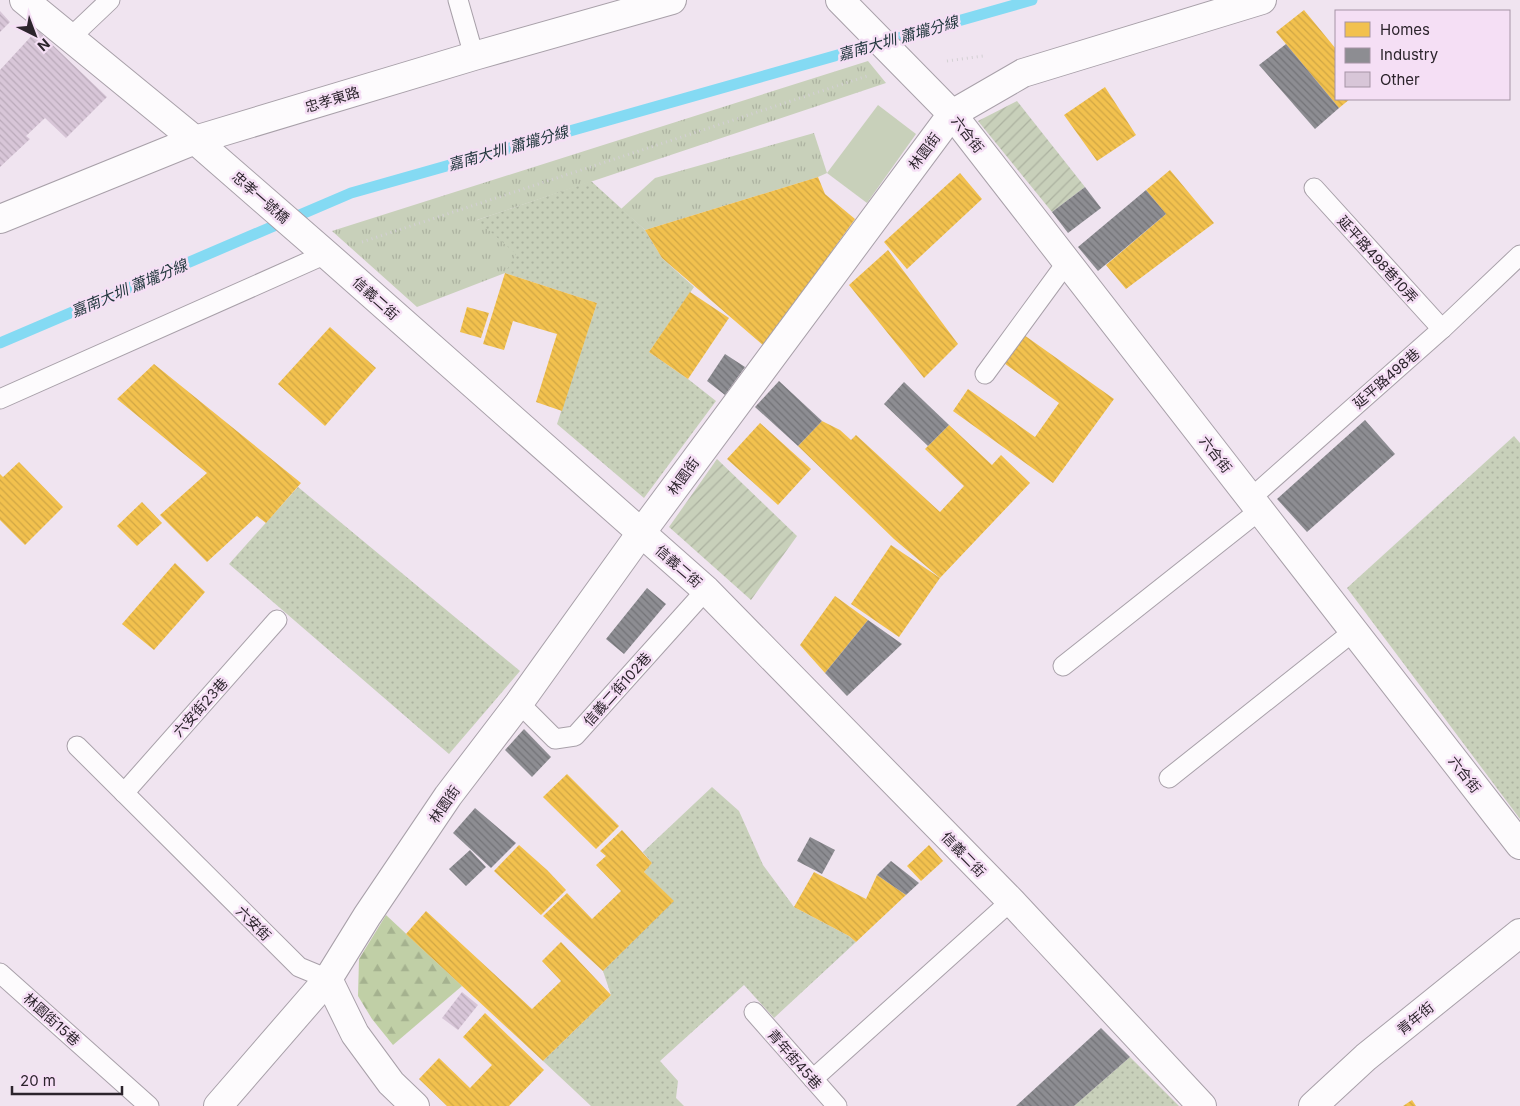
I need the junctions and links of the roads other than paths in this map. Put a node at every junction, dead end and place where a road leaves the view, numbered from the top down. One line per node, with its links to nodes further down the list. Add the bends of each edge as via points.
1 (24, 0): 7 (street)
2 (110, 0): 7 (lane)
3 (458, 0): 8 (lane)
4 (672, 0): 8 (street, 忠孝東路)
5 (840, 0): 9 (street, 六合街)
6 (1262, 0): 9 (street, 林園街, via 1023,73)
7 (70, 38): 10 (street)
8 (474, 56): 10 (street, 忠孝東路)
9 (952, 114): 15 (street, 六合街); 20 (street, 林園街)
10 (195, 140): 12 (street, 忠孝東路); 13 (street, 忠孝一號橋)
11 (1314, 188): 16 (lane, 延平路498巷10弄)
12 (0, 219)
13 (326, 254): 18 (lane); 20 (street, 信義二街)
14 (1520, 255): 16 (lane, 延平路498巷)
15 (1067, 262): 17 (lane); 19 (street, 六合街)
16 (1442, 329): 19 (lane, 延平路498巷)
17 (985, 374)
18 (0, 399)
19 (1255, 504): 23 (street, 六合街); 24 (lane, 延平路498巷)
20 (641, 533): 21 (street, 信義二街); 25 (street, 林園街)
21 (706, 590): 25 (lane, 信義二街102巷, via 575,736 555,739); 30 (street, 信義二街)
22 (277, 620): 28 (lane, 六安街23巷)
23 (1354, 631): 27 (lane); 29 (street, 六合街)
24 (1063, 666)
25 (519, 703): 33 (street, 林園街, via 448,796)
26 (77, 746): 28 (lane, 六安街)
27 (1169, 778)
28 (124, 793): 33 (lane, 六安街, via 299,967)
29 (1520, 845)
30 (1011, 901): 35 (lane); 40 (street, 信義二街)
31 (1520, 933): 41 (street, 青年街, via 1366,1057)
32 (0, 973): 36 (lane, 林園街15巷)
33 (328, 979): 37 (street, 林園街); 38 (street, via 355,1034 391,1083)
34 (754, 1012): 35 (lane, 青年街45巷)
35 (814, 1080): 39 (lane, 青年街45巷)
36 (149, 1106)
37 (218, 1106)
38 (415, 1106)
39 (837, 1106)
40 (1202, 1106)
41 (1313, 1106)

